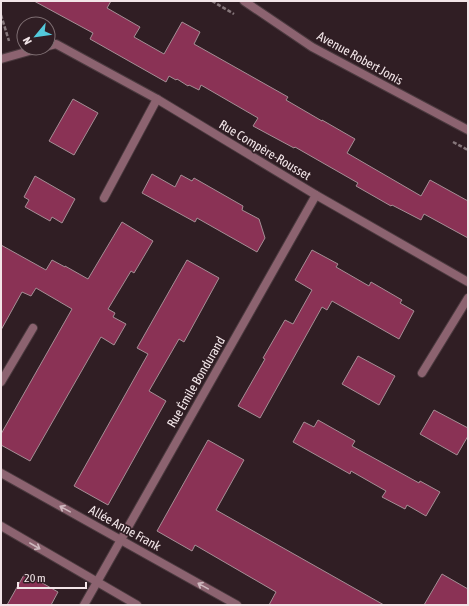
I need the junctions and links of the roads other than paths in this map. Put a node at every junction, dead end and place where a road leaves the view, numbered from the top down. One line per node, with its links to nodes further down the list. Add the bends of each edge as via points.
1 (244, 1): 6 (street, Avenue Robert Jonis, via 312,47)
2 (56, 44): 5 (street, Rue Compère-Rousset)
3 (16, 54): 4 (street)
4 (1, 59)
5 (157, 99): 7 (street, Rue Compère-Rousset); 8 (street)
6 (468, 130)
7 (316, 195): 9 (street, Rue Compère-Rousset); 16 (street, Rue Émile Bondurand)
8 (104, 198)
9 (468, 282)
10 (468, 298): 12 (street)
11 (33, 328): 13 (street)
12 (422, 374)
13 (1, 382)
14 (1, 473): 16 (street, Allée Anne Frank, one-way to 14)
15 (1, 526): 17 (street, one-way to 17)
16 (120, 540): 17 (street, Rue Émile Bondurand); 20 (street, Allée Anne Frank, one-way to 16)
17 (97, 582): 18 (street, Rue Émile Bondurand); 19 (street)
18 (84, 605)
19 (137, 605)
20 (237, 605)

